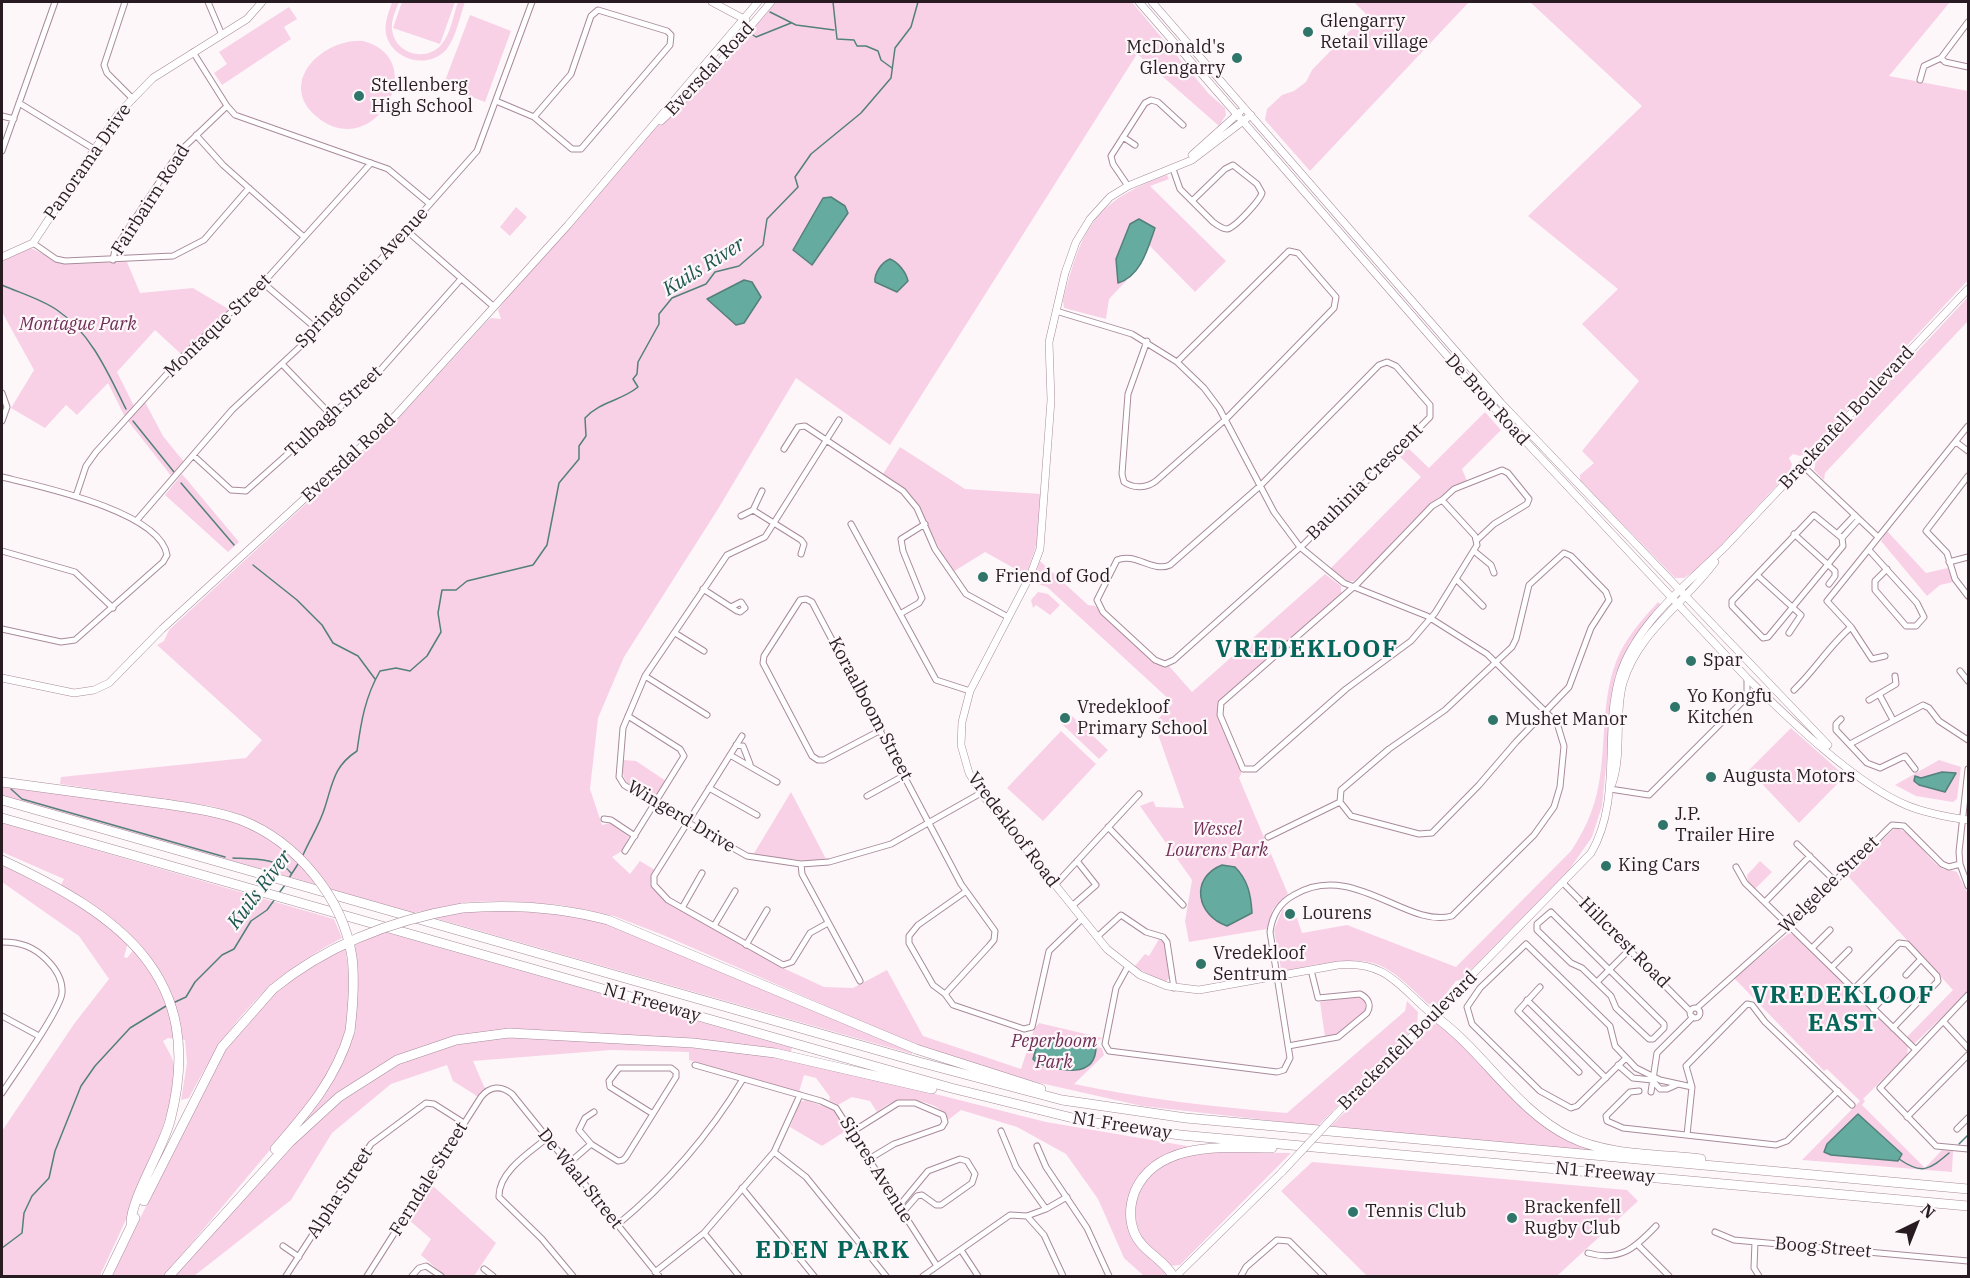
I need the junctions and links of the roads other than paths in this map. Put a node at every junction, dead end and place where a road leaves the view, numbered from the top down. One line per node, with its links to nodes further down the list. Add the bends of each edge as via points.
1 (55, 2): 21 (street)
2 (125, 2): 19 (street, via 104,66)
3 (208, 2): 14 (street)
4 (262, 2): 14 (street, Panorama Drive, via 251,16)
5 (532, 2): 20 (street, Springfontein Avenue)
6 (712, 2): 11 (street)
7 (758, 2): 11 (street, Eversdal Road)
8 (771, 2): 13 (street, Eversdal Road)
9 (1139, 2): 24 (street, De Bron Road)
10 (1152, 2): 23 (street, De Bron Road)
11 (744, 18): 13 (street); 31 (street, Eversdal Road)
12 (1968, 21): 16 (street)
13 (752, 25): 31 (street, Eversdal Road, via 700,85)
14 (222, 35): 15 (street, Panorama Drive)
15 (193, 52): 19 (street, Panorama Drive, via 157,75); 22 (street)
16 (1941, 58): 17 (street); 18 (street, via 1926,64)
17 (1968, 67)
18 (1920, 80)
19 (133, 99): 35 (street, Panorama Drive)
20 (496, 101): 27 (street); 43 (street, Springfontein Avenue, via 477,151)
21 (19, 103): 28 (street); 35 (street)
22 (226, 106): 32 (street, Fairbairn Road); 37 (street, via 239,117)
23 (1245, 108): 24 (street, Vredekloof Road); 25 (street, De Bron Road)
24 (1237, 115): 29 (street, De Bron Road); 38 (street, Vredekloof Road)
25 (1251, 115): 29 (street, Vredekloof Road); 102 (street, De Bron Road, via 1501,403)
26 (2, 116): 28 (street)
27 (534, 117): 27 (street, via 571,74 596,11 605,10 671,35 670,45 581,149 572,149)
28 (14, 119): 36 (street)
29 (1243, 122): 38 (street, Vredekloof Road); 104 (street, De Bron Road, via 1476,389)
30 (1183, 126): 33 (street, via 1151,100 1142,106)
31 (646, 134): 52 (street, Eversdal Road)
32 (196, 135): 41 (street); 48 (street, Fairbairn Road, via 177,155 115,249)
33 (1123, 137): 34 (street); 40 (street, via 1111,159)
34 (1135, 145)
35 (94, 149): 46 (street, Panorama Drive)
36 (2, 151)
37 (371, 162): 43 (street, via 391,171); 45 (street, Montaque Street)
38 (1181, 164): 39 (street, Vredekloof Road)
39 (1173, 169): 40 (street, Vredekloof Road); 42 (street, via 1180,189)
40 (1128, 186): 53 (street, Vredekloof Road, via 1104,202 1082,231 1065,273)
41 (249, 188): 45 (street); 48 (street, via 193,248 164,258)
42 (1192, 201): 42 (street, via 1216,225 1227,229 1262,193 1257,184 1233,165)
43 (430, 204): 44 (street, Springfontein Avenue)
44 (406, 230): 49 (street); 54 (street, Springfontein Avenue)
45 (304, 237): 50 (street, Montaque Street)
46 (33, 243): 47 (street); 48 (street, Fairbairn Road, via 62,261)
47 (2, 257)
48 (113, 260)
49 (462, 279): 52 (street); 59 (street, Tulbagh Street, via 375,376)
50 (263, 283): 54 (street); 74 (street, Montaque Street, via 185,354 96,452 86,466)
51 (1968, 289): 69 (street, Brackenfell Boulevard)
52 (493, 306): 122 (street, Eversdal Road, via 381,429 108,683 74,693)
53 (1056, 311): 55 (street, via 1110,325); 110 (street, Vredekloof Road, via 1049,342 1051,400 1042,542)
54 (318, 330): 57 (street, Springfontein Avenue)
55 (1147, 341): 56 (street); 60 (street, via 1128,394 1124,482 1133,486 1152,484)
56 (1177, 362): 60 (street, via 1204,388); 60 (street, via 1291,250 1335,295 1336,304)
57 (282, 363): 59 (street); 68 (street, Springfontein Avenue, via 232,410)
58 (2, 393): 62 (street, via 7,407)
59 (332, 416): 68 (street, Tulbagh Street, via 244,492 231,490)
60 (1226, 419): 72 (street)
61 (839, 420): 64 (street, Wingerd Drive)
62 (2, 421)
63 (1968, 426): 65 (street)
64 (826, 440): 66 (street, via 801,426); 80 (street, Wingerd Drive); 82 (street, via 903,491)
65 (1956, 442): 67 (street); 85 (street)
66 (784, 449)
67 (1968, 451)
68 (194, 456): 79 (street, Springfontein Avenue)
69 (1803, 466): 78 (street); 102 (street, Brackenfell Boulevard)
70 (1968, 476): 93 (street, via 1927,527)
71 (2, 477): 74 (street)
72 (1260, 486): 87 (street, via 1278,519); 87 (street, Bauhinia Crescent, via 1382,364 1396,366 1430,405 1430,417); 87 (street, via 1170,565 1162,567 1129,558 1117,560 1097,600 1099,607 1155,660 1169,663)
73 (762, 490): 76 (street)
74 (76, 496): 79 (street)
75 (1442, 500): 86 (street); 86 (street, via 1454,489 1502,470 1527,493 1527,504 1494,524); 100 (street)
76 (753, 510): 77 (street); 80 (street)
77 (741, 516)
78 (1857, 517): 84 (street); 85 (street)
79 (137, 520): 108 (street, via 165,548 166,557)
80 (774, 523): 91 (street, via 801,540); 101 (street, Wingerd Drive, via 762,540 730,552)
81 (851, 524): 109 (street)
82 (925, 524): 109 (street, via 901,539 922,599); 110 (street, via 935,549 966,594)
83 (1794, 534): 84 (street, via 1814,515); 94 (street); 97 (street)
84 (1839, 536): 94 (street, via 1843,546)
85 (1878, 537): 88 (street)
86 (1477, 540): 90 (street)
87 (1300, 547): 100 (street, via 1334,577)
88 (1869, 550): 95 (street); 112 (street, via 1827,602)
89 (2, 551): 108 (street, via 75,572)
90 (1474, 551): 96 (street, via 1491,565); 98 (street)
91 (801, 554)
92 (1968, 557): 93 (street)
93 (1949, 562): 103 (street)
94 (1828, 564): 99 (street, via 1836,574); 107 (street)
95 (1887, 569): 95 (street, via 1923,612 1924,617 1916,626 1906,626 1875,590 1875,581)
96 (1494, 573)
97 (1757, 575): 107 (street); 107 (street, via 1732,603 1763,638)
98 (1456, 579): 105 (street); 111 (street)
99 (1829, 584)
100 (1352, 587): 111 (street); 111 (street, via 1220,706 1220,715 1245,771 1255,769 1346,689 1403,648)
101 (703, 589): 106 (street); 114 (street, Wingerd Drive)
102 (1682, 594): 104 (street, Brackenfell Boulevard); 146 (street, De Bron Road)
103 (1968, 597)
104 (1675, 602): 123 (street, De Bron Road); 150 (street, Brackenfell Boulevard, via 1638,639 1620,677 1611,741)
105 (1483, 606)
106 (731, 607)
107 (1792, 607): 115 (street, via 1802,617)
108 (113, 608): 113 (street, via 69,643)
109 (900, 614): 126 (street, via 937,681)
110 (1008, 617): 126 (street, Vredekloof Road)
111 (1431, 618): 118 (street)
112 (1851, 627): 117 (street, via 1872,659); 125 (street)
113 (2, 629)
114 (675, 633): 116 (street); 120 (street, Wingerd Drive)
115 (1789, 633)
116 (704, 651)
117 (1885, 656)
118 (1497, 661): 131 (street); 131 (street, via 1514,644 1531,582 1560,554 1569,555 1606,592 1609,600 1591,628 1570,684); 155 (street, via 1445,710 1389,749 1343,788)
119 (1960, 671): 124 (street)
120 (645, 676): 132 (street); 133 (street, Wingerd Drive)
121 (1895, 676): 127 (street, via 1896,684)
122 (2, 678)
123 (1747, 678): 128 (street, De Bron Road); 130 (street)
124 (1968, 681)
125 (1794, 690)
126 (968, 692): 151 (street, Vredekloof Road, via 962,746 969,773)
127 (1879, 694): 129 (street); 135 (street)
128 (1767, 697): 130 (street, via 1757,695); 146 (street, De Bron Road)
129 (1869, 700)
130 (1743, 701): 150 (street, via 1651,794)
131 (1546, 710): 155 (street, via 1479,786 1429,834 1351,816); 203 (street, via 1564,740 1554,807 1534,835 1458,911 1450,917 1430,916 1348,887 1299,891 1281,905 1271,926)
132 (707, 715)
133 (628, 716): 156 (street, Wingerd Drive, via 623,728 619,777); 156 (street, via 683,753)
134 (1841, 719): 139 (street, via 1835,728)
135 (1893, 720): 138 (street, via 1925,705 1939,721); 139 (street)
136 (880, 730): 136 (street, Koraalboom Street, via 812,602 798,602 762,660 812,756 824,760); 145 (street, Koraalboom Street)
137 (742, 736): 140 (street)
138 (1968, 740)
139 (1850, 744): 143 (street, via 1875,768 1905,756)
140 (735, 746): 141 (street); 142 (street, via 743,746 751,761)
141 (730, 755): 142 (street); 149 (street)
142 (747, 765): 148 (street)
143 (1915, 769)
144 (1968, 769): 160 (street)
145 (905, 775): 153 (street); 162 (street, Koraalboom Street)
146 (1858, 776): 160 (street, De Bron Road, via 1906,805)
147 (2, 782): 262 (highway, bridge, via 210,811 253,825 280,842 313,873 336,910 351,955 354,992 344,1051 325,1088)
148 (777, 782)
149 (709, 788): 157 (street); 161 (street)
150 (1610, 789): 176 (street, Brackenfell Boulevard, via 1605,821 1596,844)
151 (981, 793): 162 (street, Wingerd Drive); 177 (street, Vredekloof Road)
152 (1139, 794): 163 (street)
153 (867, 796)
154 (2, 800): 240 (highway, N1 Freeway, via 975,1078)
155 (1340, 802): 165 (street)
156 (655, 804): 161 (street, Wingerd Drive); 164 (street)
157 (757, 815)
158 (2, 818): 239 (highway, N1 Freeway)
159 (604, 819): 164 (street)
160 (1965, 820): 172 (street)
161 (687, 822): 171 (street, Wingerd Drive, via 752,858); 184 (street, via 652,879 656,888)
162 (931, 822): 171 (street, Wingerd Drive, via 866,853); 180 (street, Koraalboom Street)
163 (1108, 827): 170 (street); 182 (street)
164 (635, 836): 167 (street)
165 (1268, 837)
166 (1797, 844): 168 (street)
167 (625, 851)
168 (1810, 856): 175 (street); 181 (street)
169 (2, 860): 268 (highway, via 56,887 123,932 143,954 170,1003 180,1065 169,1123)
170 (1077, 861): 177 (street); 183 (street, via 1096,884)
171 (801, 864): 187 (street, via 802,874)
172 (1960, 864): 175 (street, Welgelee Street, via 1942,864 1904,826 1896,824); 178 (street)
173 (1736, 867): 181 (street)
174 (702, 873): 184 (street)
175 (1835, 881): 189 (street, Welgelee Street)
176 (1563, 883): 195 (street, Hillcrest Road); 215 (street, Brackenfell Boulevard)
177 (1054, 885): 183 (street, Vredekloof Road)
178 (1968, 886)
179 (735, 891): 188 (street)
180 (965, 892): 210 (street, Koraalboom Street, via 992,926 995,937); 210 (street, via 918,925 909,936 909,944 931,983)
181 (1765, 902): 189 (street)
182 (1183, 905)
183 (1072, 906): 186 (street, Vredekloof Road)
184 (682, 908): 188 (street)
185 (767, 910): 193 (street)
186 (1082, 919): 191 (street, Vredekloof Road); 210 (street, via 1049,951 1032,1027 1024,1029 953,1005)
187 (828, 923): 193 (street, via 808,935 788,965); 204 (street)
188 (714, 926): 193 (street)
189 (1789, 926): 194 (street); 214 (street, Welgelee Street)
190 (1830, 930): 194 (street)
191 (1097, 937): 199 (street, Vredekloof Road); 207 (street, via 1121,915 1146,932 1163,937)
192 (2, 942): 219 (street, via 25,945 38,952 54,966 60,980 60,1000)
193 (746, 945)
194 (1812, 948): 198 (street)
195 (1630, 949): 200 (street); 214 (street, Hillcrest Road)
196 (1849, 950): 198 (street)
197 (1922, 959): 202 (street); 208 (street, via 1906,942 1900,942); 218 (street, via 1938,981)
198 (1832, 967): 208 (street)
199 (1128, 968): 207 (street, Vredekloof Road); 220 (street, via 1114,995 1105,1044 1111,1053 1277,1072 1289,1064)
200 (1609, 969): 205 (street); 205 (street, via 1664,1028 1649,1039); 205 (street, via 1552,913 1542,918 1537,930)
201 (1311, 970): 203 (street, Vredekloof Road); 215 (street, Vredekloof Road, via 1348,964 1380,969); 220 (street, via 1318,998 1358,993 1365,997 1369,1007 1338,1037)
202 (1906, 975)
203 (1277, 976): 207 (street, Vredekloof Road, via 1199,990); 220 (street)
204 (860, 981)
205 (1597, 982)
206 (1540, 987): 212 (street)
207 (1173, 988)
208 (1854, 989): 213 (street)
209 (1891, 990): 213 (street)
210 (945, 994)
211 (1968, 995): 217 (street)
212 (1527, 1000): 227 (street, via 1519,1013); 229 (street)
213 (1874, 1009): 218 (street)
214 (1694, 1012): 228 (street, Welgelee Street, via 1657,1053)
215 (1433, 1015): 259 (highway, via 1538,1115 1572,1138 1612,1149 1759,1166); 298 (street, Brackenfell Boulevard, bridge)
216 (2, 1016): 219 (street)
217 (1942, 1021): 221 (street); 222 (street)
218 (1893, 1028): 222 (street)
219 (39, 1036): 237 (street)
220 (1288, 1046)
221 (1968, 1048)
222 (1915, 1049): 244 (street, via 1880,1088)
223 (1968, 1055): 244 (street)
224 (1626, 1058): 226 (street); 228 (street); 229 (street, via 1614,1045 1610,1026 1527,944 1480,988 1469,1005 1467,1016 1472,1024 1550,1099 1575,1108)
225 (695, 1065): 230 (street)
226 (1618, 1065): 228 (street, via 1638,1080); 229 (street)
227 (1579, 1072)
228 (1650, 1076): 231 (street); 231 (street, via 1659,1088); 236 (street, Welgelee Street)
229 (1606, 1078)
230 (743, 1079): 238 (street); 269 (street, via 720,1117 662,1186)
231 (1676, 1085): 232 (street)
232 (1692, 1087): 235 (street, via 1687,1064 1749,1004); 250 (street)
233 (497, 1088): 246 (street, Ferndale Street, via 483,1094); 251 (street, De Waal Street, via 509,1092)
234 (1640, 1091): 250 (street, via 1630,1092 1606,1116 1607,1121 1623,1128)
235 (1838, 1091): 241 (street); 250 (street, via 1779,1145)
236 (1651, 1092)
237 (2, 1093)
238 (800, 1095): 249 (street, Sipres Avenue, via 833,1105); 256 (street)
239 (975, 1095): 253 (highway, N1 Freeway, via 1111,1126); 262 (highway, via 954,1094 755,1050 548,1035 483,1035 427,1048 354,1085 290,1142)
240 (1076, 1102): 259 (highway, N1 Freeway, via 1249,1125); 268 (highway, bridge, via 916,1049 608,920 520,906 462,908 372,931 312,960 273,989 222,1047)
241 (1852, 1105)
242 (594, 1112): 252 (street, via 585,1118 579,1130)
243 (653, 1114): 243 (street, via 610,1087 609,1081 617,1069 670,1068 676,1072); 252 (street, via 623,1160 618,1161)
244 (1907, 1117): 255 (street, via 1937,1147)
245 (1968, 1118): 247 (street)
246 (464, 1123): 278 (street, Alpha Street, via 426,1103 375,1139); 286 (street, Ferndale Street)
247 (1957, 1129)
248 (1001, 1131): 266 (street, via 1016,1167)
249 (852, 1132): 257 (street, Sipres Avenue); 257 (street, via 898,1103 915,1103 943,1115 942,1127 894,1144)
250 (1687, 1135)
251 (547, 1138): 258 (street, De Waal Street); 290 (street, via 515,1164 499,1197)
252 (591, 1144): 258 (street)
253 (1295, 1145): 264 (highway, N1 Freeway); 298 (highway, via 1282,1149 1199,1150 1162,1162 1144,1175 1132,1202 1132,1225 1144,1249)
254 (1037, 1146): 263 (street)
255 (1968, 1149)
256 (774, 1152): 261 (street); 293 (street, via 806,1178)
257 (869, 1160): 265 (street, Sipres Avenue)
258 (568, 1164): 269 (street, De Waal Street)
259 (1768, 1171): 260 (highway, N1 Freeway)
260 (1968, 1187)
261 (742, 1188): 272 (street); 292 (street)
262 (238, 1197): 284 (highway)
263 (1067, 1197): 266 (street); 297 (street)
264 (1968, 1207)
265 (901, 1209): 265 (street, via 928,1171 960,1159 969,1164 975,1177 965,1189 938,1206 922,1195); 280 (street, Sipres Avenue)
266 (1046, 1209): 267 (street)
267 (1027, 1216): 276 (street, via 1010,1215); 296 (street, via 1044,1235)
268 (131, 1223): 283 (highway)
269 (617, 1225): 282 (street, De Waal Street)
270 (1656, 1226): 274 (street)
271 (1715, 1232): 273 (street, Boog Street, via 1727,1239)
272 (704, 1233): 282 (street); 291 (street)
273 (1755, 1242): 279 (street, Boog Street); 302 (street, via 1754,1268)
274 (1638, 1245): 277 (street, via 1610,1257); 301 (street)
275 (283, 1246): 278 (street)
276 (961, 1250): 280 (street); 295 (street)
277 (1588, 1253)
278 (298, 1257): 285 (street, Alpha Street)
279 (1968, 1261)
280 (938, 1266): 294 (street)
281 (484, 1269): 289 (street)
282 (657, 1274)
283 (107, 1276)
284 (169, 1276)
285 (286, 1276)
286 (367, 1276)
287 (412, 1276): 288 (street, via 422,1266 431,1267)
288 (441, 1276)
289 (493, 1276)
290 (573, 1276)
291 (739, 1276)
292 (814, 1276)
293 (886, 1276)
294 (923, 1276)
295 (978, 1276)
296 (1062, 1276)
297 (1109, 1276)
298 (1175, 1276)
299 (1241, 1276): 300 (street, via 1254,1260 1283,1238)
300 (1324, 1276)
301 (1669, 1276)
302 (1759, 1276)

